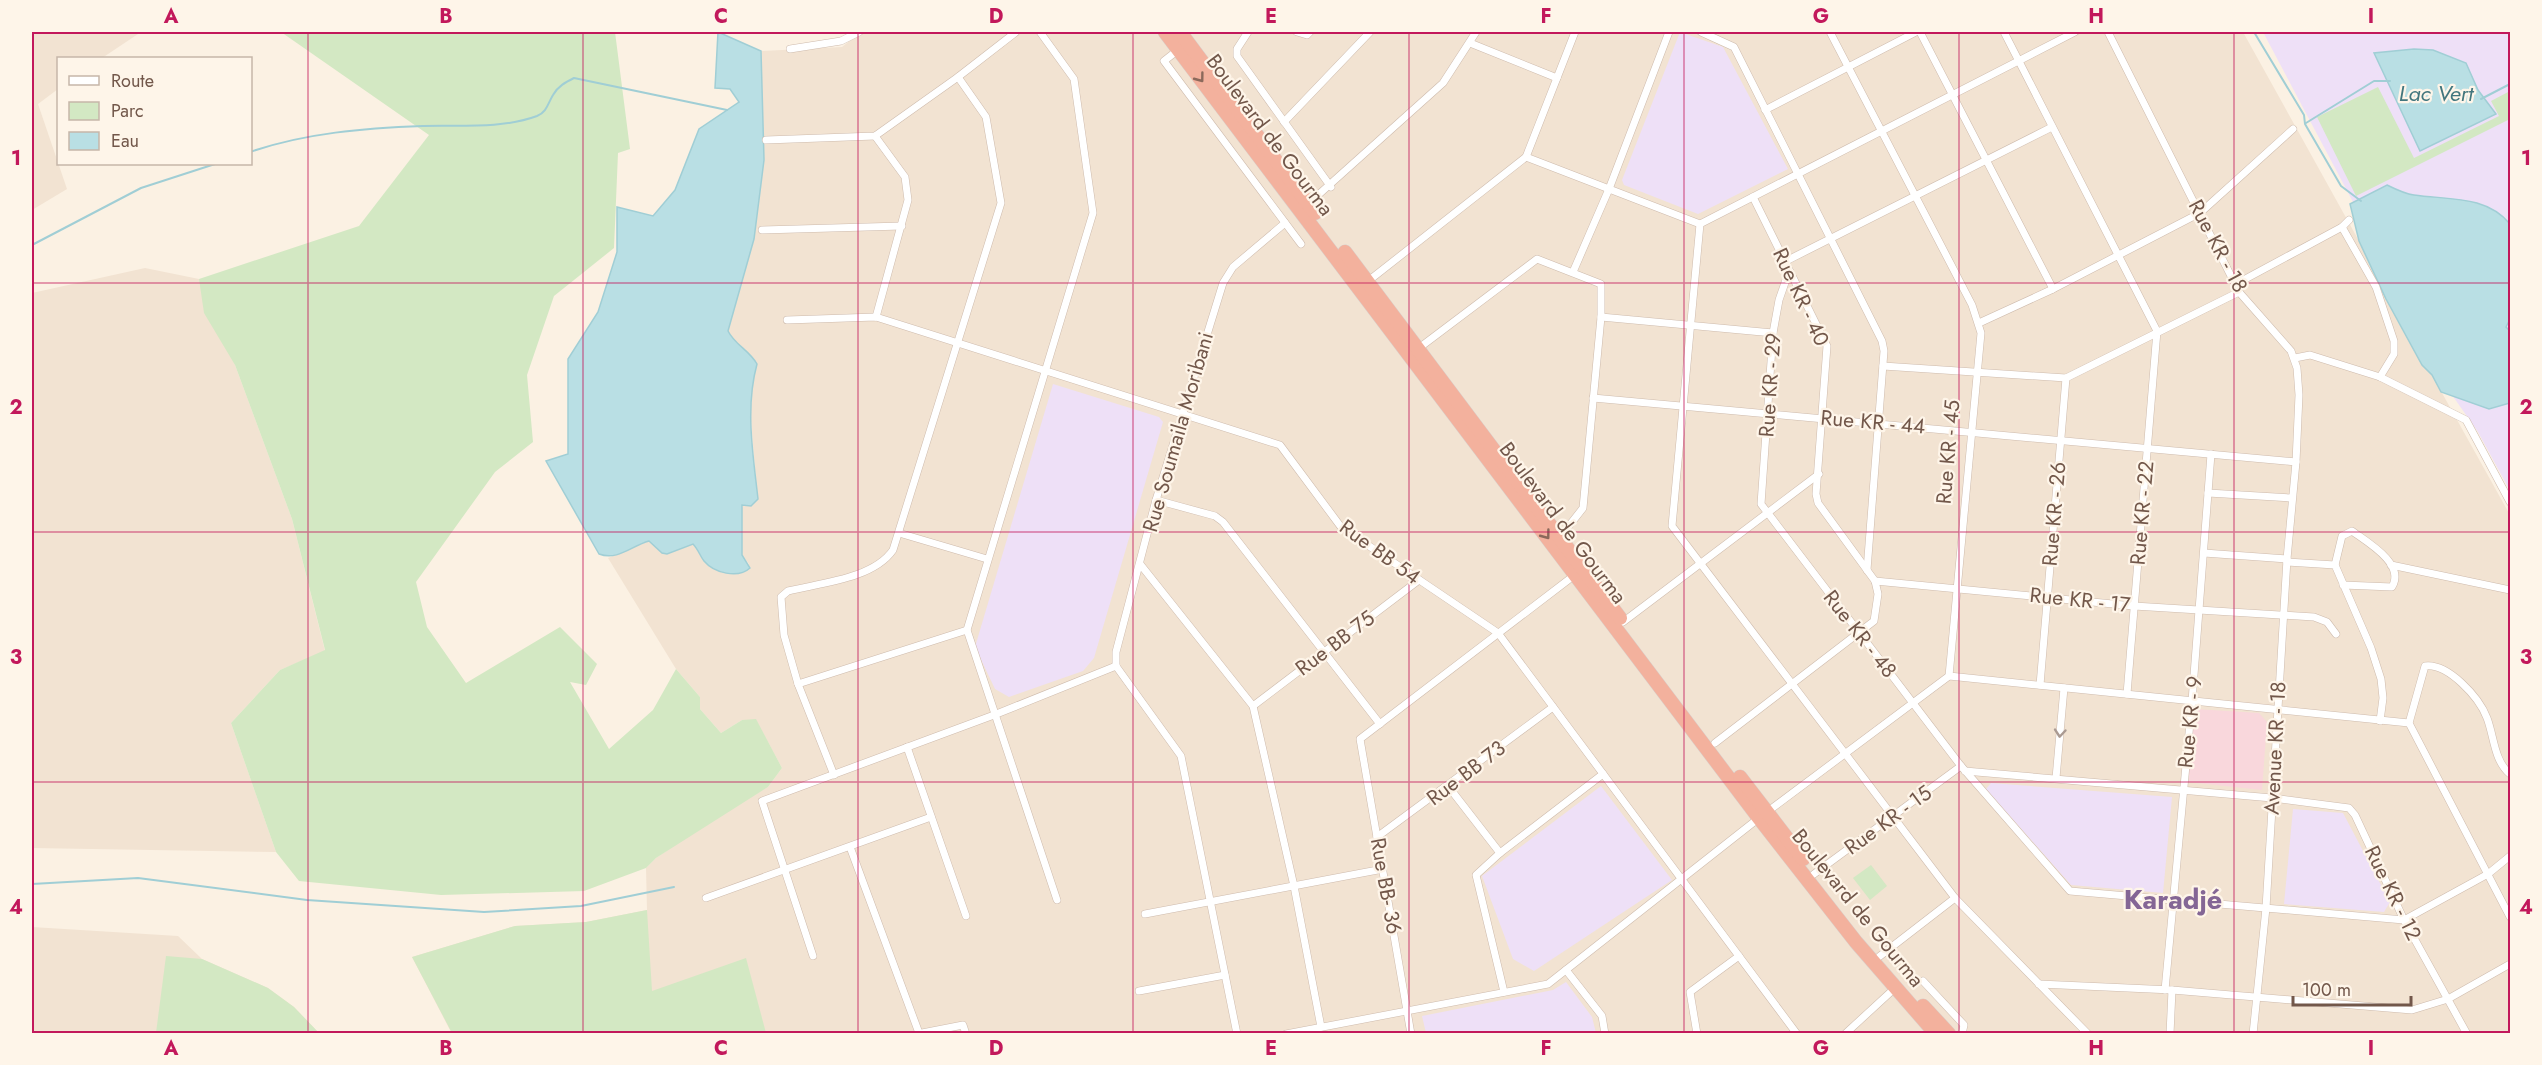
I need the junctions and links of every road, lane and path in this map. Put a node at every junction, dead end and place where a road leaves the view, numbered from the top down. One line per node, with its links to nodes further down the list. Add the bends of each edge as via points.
1 (860, 32): 20 (street, via 841,41)
2 (1016, 32): 24 (street)
3 (1040, 32): 69 (street, via 1074,79 1093,213)
4 (1164, 32): 21 (highway, Boulevard de Gourma)
5 (1180, 32): 41 (highway, Boulevard de Gourma)
6 (1248, 32): 28 (street, via 1237,56)
7 (1297, 32): 8 (street)
8 (1310, 32)
9 (1370, 32): 28 (street)
10 (1467, 32): 19 (street)
11 (1575, 32): 25 (street)
12 (1669, 32): 38 (street)
13 (1701, 32): 27 (street, via 1734,47)
14 (1830, 32): 23 (street, Rue KR - 45)
15 (1918, 32): 23 (street); 26 (street)
16 (2004, 32): 22 (street)
17 (2075, 32): 22 (street)
18 (2108, 32): 42 (street, Rue KR - 18)
19 (1473, 37): 25 (street); 37 (street, via 1443,83)
20 (790, 49)
21 (1178, 50): 44 (street, via 1164,61); 101 (highway, Boulevard de Gourma, one-way to 101)
22 (2019, 61): 26 (street); 29 (street)
23 (1848, 66): 27 (street); 31 (street, Rue KR - 45)
24 (958, 77): 32 (street); 65 (street, via 986,117 1001,200)
25 (1557, 78): 34 (street)
26 (1952, 95): 31 (street); 35 (street)
27 (1765, 110): 36 (street)
28 (1284, 122): 37 (street)
29 (2052, 127): 35 (street); 51 (street)
30 (2293, 129): 42 (street)
31 (1883, 130): 36 (street); 39 (street, Rue KR - 45)
32 (874, 136): 33 (street); 46 (street, via 905,177 908,200)
33 (766, 140)
34 (1526, 157): 38 (street); 55 (street)
35 (1986, 161): 39 (street); 57 (street)
36 (1799, 174): 40 (street); 49 (street)
37 (1330, 187): 41 (street)
38 (1609, 189): 45 (street); 54 (street)
39 (1917, 196): 49 (street); 61 (street, Rue KR - 45)
40 (1753, 197): 45 (street); 52 (street, Rue KR - 40)
41 (1308, 204): 55 (highway, Boulevard de Gourma)
42 (2200, 213): 51 (street); 56 (street, Rue KR - 18)
43 (2349, 220): 47 (street)
44 (1285, 223): 50 (street); 76 (street, Rue Soumaila Moribani, via 1233,267 1223,283)
45 (1700, 224): 62 (street)
46 (902, 226): 48 (street); 58 (street)
47 (2342, 227): 56 (street); 71 (street, via 2376,287 2394,341 2394,354)
48 (762, 230)
49 (1831, 238): 52 (street); 68 (street, via 1882,341)
50 (1301, 244)
51 (2118, 256): 57 (street); 63 (street)
52 (1784, 262): 53 (street, Rue KR - 40)
53 (1789, 271): 64 (street, Rue KR - 29); 77 (street, Rue KR - 40, via 1827,346)
54 (1573, 272): 59 (street, via 1601,284); 66 (street, via 1540,258 1534,260)
55 (1367, 282): 66 (highway, Boulevard de Gourma)
56 (2237, 288): 63 (street); 67 (street, Rue KR - 18)
57 (2053, 289): 61 (street)
58 (876, 317): 60 (street, Rue BB 54); 65 (street, Rue BB 54)
59 (1601, 317): 62 (street); 73 (street)
60 (787, 320)
61 (1979, 323): 70 (street, Rue KR - 45)
62 (1689, 325): 64 (street); 74 (street)
63 (2157, 331): 72 (street); 81 (street, Rue KR - 22)
64 (1773, 333): 75 (street, Rue KR - 29)
65 (959, 343): 69 (street, Rue BB 54); 91 (street)
66 (1419, 348): 92 (highway, Boulevard de Gourma)
67 (2295, 358): 71 (street, via 2310,355); 83 (street, via 2299,394)
68 (1883, 366): 70 (street); 78 (street)
69 (1046, 371): 76 (street, Rue BB 54); 94 (street)
70 (1976, 373): 72 (street); 79 (street, Rue KR - 45)
71 (2380, 377): 89 (street, via 2466,420)
72 (2066, 378): 80 (street, Rue KR - 26)
73 (1593, 398): 74 (street, Rue KR - 44); 92 (street, via 1583,508)
74 (1682, 406): 75 (street, Rue KR - 44); 97 (street, via 1671,520)
75 (1768, 413): 77 (street, Rue KR - 44); 88 (street, Rue KR - 29)
76 (1182, 414): 87 (street, Rue Soumaila Moribani); 102 (street, Rue BB 54, via 1280,445 1337,523)
77 (1823, 418): 78 (street, Rue KR - 44); 84 (street, Rue KR - 40)
78 (1878, 423): 79 (street, Rue KR - 44); 100 (street)
79 (1971, 432): 80 (street, Rue KR - 44); 105 (street, Rue KR - 45)
80 (2061, 440): 81 (street, Rue KR - 44); 107 (street, Rue KR - 26)
81 (2147, 448): 82 (street, Rue KR - 44); 108 (street, Rue KR - 22)
82 (2211, 454): 83 (street, Rue KR - 44); 85 (street, Rue KR - 9)
83 (2296, 462): 86 (street, Avenue KR - 18)
84 (1819, 474): 90 (street); 100 (street, Rue KR - 40, via 1818,503)
85 (2208, 493): 86 (street); 93 (street, Rue KR - 9)
86 (2292, 498): 95 (street, Avenue KR - 18)
87 (1156, 500): 96 (street, Rue Soumaila Moribani); 116 (street, via 1215,516 1222,522)
88 (1760, 501): 90 (street, Rue KR - 48)
89 (2511, 502)
90 (1767, 513): 97 (street); 114 (street, Rue KR - 48)
91 (899, 533): 94 (street); 119 (street, via 890,554 875,565 788,591 781,597 784,635)
92 (1561, 536): 111 (highway, Boulevard de Gourma)
93 (2204, 553): 95 (street); 109 (street, Rue KR - 9)
94 (987, 559): 112 (street)
95 (2287, 561): 98 (street); 110 (street, Avenue KR - 18)
96 (1140, 564): 117 (street, Rue Soumaila Moribani, via 1116,652); 126 (street)
97 (1700, 564): 111 (street); 120 (street)
98 (2335, 565): 99 (street, via 2342,536 2352,531); 104 (street)
99 (2391, 565): 104 (street, via 2395,580 2392,587); 106 (street)
100 (1867, 570): 103 (street, Rue KR - 40)
101 (1576, 574): 113 (street); 144 (highway, Boulevard de Gourma)
102 (1419, 580): 113 (street, Rue BB 54); 116 (street, Rue BB 75)
103 (1875, 581): 105 (street, Rue KR - 17); 114 (street, via 1876,619)
104 (2343, 585): 130 (street, via 2383,686)
105 (1957, 588): 107 (street, Rue KR - 17); 118 (street, Rue KR - 45)
106 (2511, 590)
107 (2047, 597): 108 (street, Rue KR - 17); 121 (street, Rue KR - 26)
108 (2134, 606): 109 (street, Rue KR - 17); 123 (street, Rue KR - 22)
109 (2199, 610): 110 (street, Rue KR - 17); 124 (street, Rue KR - 9)
110 (2284, 615): 115 (street, Rue KR - 17, via 2322,619); 128 (street, Avenue KR - 18)
111 (1623, 622): 133 (highway, Boulevard de Gourma)
112 (966, 630): 119 (street); 129 (street)
113 (1498, 633): 127 (street, Rue BB 54); 132 (street)
114 (1859, 633): 120 (street); 125 (street, Rue KR - 48)
115 (2336, 634)
116 (1323, 651): 126 (street, Rue BB 75); 132 (street)
117 (1116, 666): 129 (street); 161 (street, via 1181,756)
118 (1949, 676): 121 (street); 125 (street)
119 (798, 684): 139 (street)
120 (1790, 685): 133 (street); 135 (street)
121 (2040, 685): 122 (street)
122 (2064, 688): 123 (street); 140 (street, one-way to 140)
123 (2127, 694): 124 (street)
124 (2192, 701): 128 (street); 142 (street, Rue KR - 9)
125 (1913, 704): 135 (street); 136 (street, Rue KR - 48)
126 (1253, 706): 156 (street)
127 (1553, 707): 137 (street, Rue BB 54); 141 (street, Rue BB 73)
128 (2277, 710): 130 (street); 143 (street, Avenue KR - 18)
129 (994, 715): 134 (street); 159 (street)
130 (2380, 721): 131 (street)
131 (2409, 723): 138 (street, via 2424,667 2449,671 2486,715 2499,758); 154 (street)
132 (1380, 724): 147 (street, Rue BB- 36, via 1360,739)
133 (1715, 743): 144 (highway, Boulevard de Gourma)
134 (907, 747): 139 (street); 145 (street)
135 (1844, 755): 144 (street); 146 (street)
136 (1963, 768): 140 (street); 146 (street, Rue KR - 15); 160 (street, Rue KR - 48, via 2070,891)
137 (1604, 774): 149 (street); 155 (street, Rue BB 54)
138 (2511, 774)
139 (834, 775): 152 (street, via 761,801)
140 (2056, 778): 142 (street)
141 (1448, 786): 147 (street, Rue BB 73); 149 (street)
142 (2183, 791): 143 (street); 160 (street, Rue KR - 9)
143 (2272, 798): 162 (street, Avenue KR - 18); 166 (street, Rue KR - 12, via 2341,805 2355,815)
144 (1763, 815): 153 (highway, Boulevard de Gourma); 155 (street); 175 (highway, Boulevard de Gourma)
145 (932, 817): 148 (street); 164 (street)
146 (1892, 817): 153 (street, Rue KR - 15); 158 (street)
147 (1377, 837): 151 (street, Rue BB- 36)
148 (850, 847): 152 (street); 183 (street)
149 (1500, 852): 178 (street, via 1476,877)
150 (2511, 856): 154 (street)
151 (1383, 869): 156 (street); 181 (street, Rue BB- 36)
152 (784, 870): 157 (street); 167 (street)
153 (1814, 873): 169 (highway, Boulevard de Gourma)
154 (2488, 874): 165 (street); 166 (street)
155 (1682, 879): 168 (street, Rue BB 54); 171 (street)
156 (1294, 886): 161 (street); 182 (street)
157 (706, 898)
158 (1955, 898): 169 (street); 174 (street)
159 (1057, 900)
160 (2173, 900): 162 (street, Rue KR - 48); 176 (street, Rue KR - 9)
161 (1211, 902): 163 (street); 172 (street)
162 (2266, 908): 166 (street, Rue KR - 48); 179 (street, Avenue KR - 18)
163 (1145, 914)
164 (966, 916)
165 (2511, 917)
166 (2404, 920): 180 (street, Rue KR - 12)
167 (813, 956)
168 (1739, 956): 189 (street, via 1690,992); 190 (street, Rue BB 54)
169 (1880, 956): 193 (highway, Boulevard de Gourma)
170 (2511, 964): 180 (street)
171 (1566, 970): 178 (street, via 1548,984); 188 (street, via 1602,1016)
172 (1225, 975): 177 (street); 186 (street)
173 (1923, 981): 194 (street, via 1964,1025)
174 (2039, 984): 176 (street); 195 (street)
175 (1895, 988): 191 (street); 192 (highway, Boulevard de Gourma)
176 (2169, 990): 179 (street); 196 (street, Rue KR - 9)
177 (1139, 991)
178 (1504, 992): 181 (street)
179 (2257, 998): 180 (street, via 2412,1010); 197 (street, Avenue KR - 18)
180 (2448, 999): 198 (street, Rue KR - 12)
181 (1407, 1010): 182 (street); 187 (street, Rue BB- 36)
182 (1321, 1027): 184 (street)
183 (918, 1033): 185 (street, via 963,1026)
184 (1287, 1033)
185 (966, 1034)
186 (1237, 1034)
187 (1411, 1034)
188 (1605, 1034)
189 (1697, 1034)
190 (1797, 1034)
191 (1845, 1034)
192 (1936, 1034)
193 (1948, 1034)
194 (1962, 1034)
195 (2088, 1034)
196 (2170, 1034)
197 (2253, 1034)
198 (2467, 1034)

